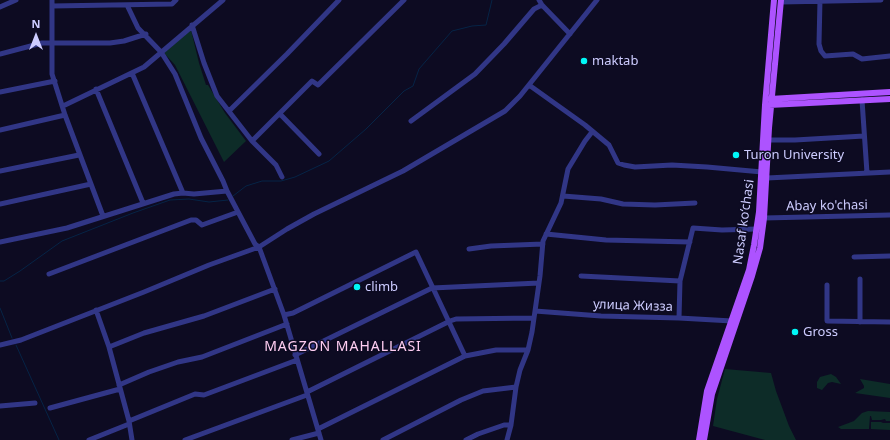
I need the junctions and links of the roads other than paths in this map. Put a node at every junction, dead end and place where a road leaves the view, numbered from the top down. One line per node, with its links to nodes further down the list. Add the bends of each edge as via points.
1 (16, 0): 14 (street)
2 (52, 0): 13 (street)
3 (176, 0): 12 (street, via 172,4)
4 (223, 0): 15 (street)
5 (339, 0): 32 (street)
6 (404, 0): 33 (street, via 318,85 312,82)
7 (597, 0): 17 (street)
8 (881, 0): 10 (street)
9 (778, 1): 10 (street); 30 (main road, Nasaf ko‘chasi)
10 (820, 1): 21 (street, via 819,44 825,56 853,54 862,59)
11 (540, 2): 17 (street); 35 (street, via 475,74)
12 (128, 5): 13 (street); 16 (street, via 138,28)
13 (52, 6): 18 (street)
14 (0, 7)
15 (192, 25): 19 (street); 32 (street, via 217,96)
16 (146, 34): 18 (street, via 110,43); 19 (street)
17 (570, 34): 24 (street)
18 (52, 42): 20 (street); 23 (street, via 52,74)
19 (161, 52): 22 (street); 50 (street, via 174,74)
20 (0, 54)
21 (890, 56)
22 (132, 73): 25 (street); 51 (street)
23 (55, 81): 26 (street); 31 (street)
24 (529, 85): 37 (street); 65 (street, via 505,111 477,128 403,171 314,214)
25 (96, 89): 31 (street); 53 (street)
26 (0, 92)
27 (890, 92): 30 (main road)
28 (890, 99): 29 (main road)
29 (862, 100): 30 (main road); 38 (street)
30 (769, 102): 39 (main road, Nasaf ko‘chasi); 44 (main road, Nasaf ko‘chasi)
31 (62, 106): 34 (street)
32 (229, 111): 40 (street)
33 (280, 114): 40 (street); 41 (street)
34 (65, 115): 36 (street); 42 (street)
35 (411, 121)
36 (0, 130)
37 (592, 132): 44 (street, via 609,145 618,163 624,165 672,165); 52 (street, via 568,169)
38 (864, 136): 39 (street); 46 (street)
39 (769, 140): 48 (main road, Nasaf ko‘chasi)
40 (252, 141): 47 (street, via 276,165)
41 (319, 154)
42 (79, 155): 43 (street); 49 (street)
43 (0, 171)
44 (762, 172): 60 (main road, Nasaf ko‘chasi)
45 (890, 172): 46 (street)
46 (867, 173): 48 (street)
47 (282, 177)
48 (767, 178): 59 (main road, Nasaf ko‘chasi)
49 (91, 184): 55 (street); 58 (street)
50 (227, 191): 51 (street); 56 (street)
51 (183, 193): 53 (street)
52 (564, 196): 54 (street, via 623,204); 61 (street)
53 (143, 203): 58 (street)
54 (695, 203)
55 (0, 204)
56 (238, 212): 65 (street); 69 (street, via 202,225 196,220 191,220)
57 (890, 215): 59 (street, Abay ko'chasi)
58 (103, 216): 62 (street, via 67,228)
59 (764, 218): 110 (main road, Nasaf ko‘chasi, via 760,248 752,276 712,394)
60 (757, 230): 63 (street, via 693,228); 83 (main road, Nasaf ko‘chasi, via 749,270)
61 (546, 234): 63 (street, via 613,240); 64 (street)
62 (0, 242)
63 (690, 242): 72 (street)
64 (543, 244): 66 (street, via 491,246); 73 (street)
65 (259, 247): 76 (street); 77 (street)
66 (469, 250)
67 (890, 256): 68 (street)
68 (854, 257)
69 (49, 274)
70 (581, 276): 72 (street)
71 (860, 279): 84 (street)
72 (680, 281): 81 (street)
73 (539, 283): 75 (street); 78 (street)
74 (827, 285): 84 (street, via 827,321)
75 (432, 288): 79 (street, via 416,252 293,313); 82 (street); 91 (street)
76 (275, 289): 79 (street); 88 (street, via 210,314)
77 (96, 310): 87 (street, via 21,340); 88 (street)
78 (534, 312): 80 (street); 81 (street, улица Жизза)
79 (284, 315): 86 (street)
80 (533, 318): 82 (street); 89 (street)
81 (679, 318): 83 (street, улица Жизза)
82 (450, 321): 90 (street); 94 (street)
83 (732, 321): 109 (main road, Nasaf ko‘chasi, via 706,391)
84 (860, 322): 85 (street)
85 (890, 322)
86 (286, 324): 91 (street); 92 (street, via 202,357 149,372)
87 (0, 345)
88 (109, 346): 92 (street)
89 (528, 350): 90 (street, via 496,350); 93 (street)
90 (465, 356): 100 (street)
91 (296, 357): 94 (street); 98 (street, via 204,395 195,394)
92 (120, 387): 97 (street); 98 (street)
93 (516, 387): 99 (street); 106 (street, via 483,391)
94 (307, 393): 100 (street); 103 (street)
95 (35, 403): 96 (street)
96 (0, 406)
97 (50, 408)
98 (129, 422): 101 (street); 102 (street)
99 (511, 425): 107 (street, via 498,427); 108 (street)
100 (318, 431): 104 (street); 105 (street)
101 (89, 440)
102 (132, 440)
103 (185, 440)
104 (292, 440)
105 (321, 440)
106 (383, 440)
107 (466, 440)
108 (506, 440)
109 (698, 440)
110 (704, 440)

